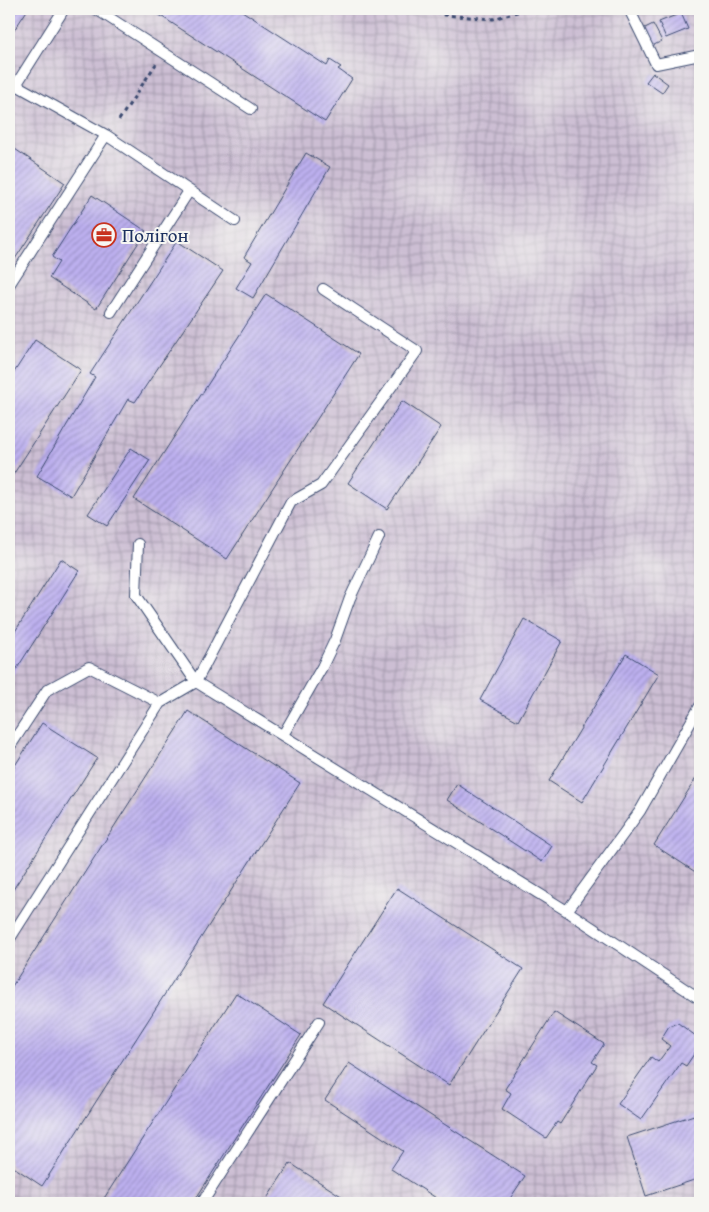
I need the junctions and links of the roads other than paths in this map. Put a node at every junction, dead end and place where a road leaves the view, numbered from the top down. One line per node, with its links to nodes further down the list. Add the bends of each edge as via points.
1 (64, 9): 5 (lane)
2 (96, 9): 6 (lane)
3 (629, 9): 4 (lane, via 656,64)
4 (700, 55)
5 (11, 84): 7 (lane)
6 (251, 109)
7 (106, 135): 8 (lane); 10 (lane)
8 (189, 191): 9 (lane); 12 (lane)
9 (235, 221)
10 (9, 285)
11 (324, 289): 15 (lane, via 417,351 321,485 291,502)
12 (111, 312)
13 (379, 537): 18 (lane, via 322,667)
14 (138, 544): 15 (lane, via 136,595)
15 (196, 682): 16 (lane); 18 (lane)
16 (160, 703): 19 (lane, via 89,667 48,690); 21 (lane)
17 (700, 706): 20 (lane, via 640,811)
18 (283, 736): 20 (lane)
19 (9, 748)
20 (567, 911): 22 (lane)
21 (9, 940)
22 (700, 998)
23 (319, 1022): 24 (lane)
24 (202, 1203)

